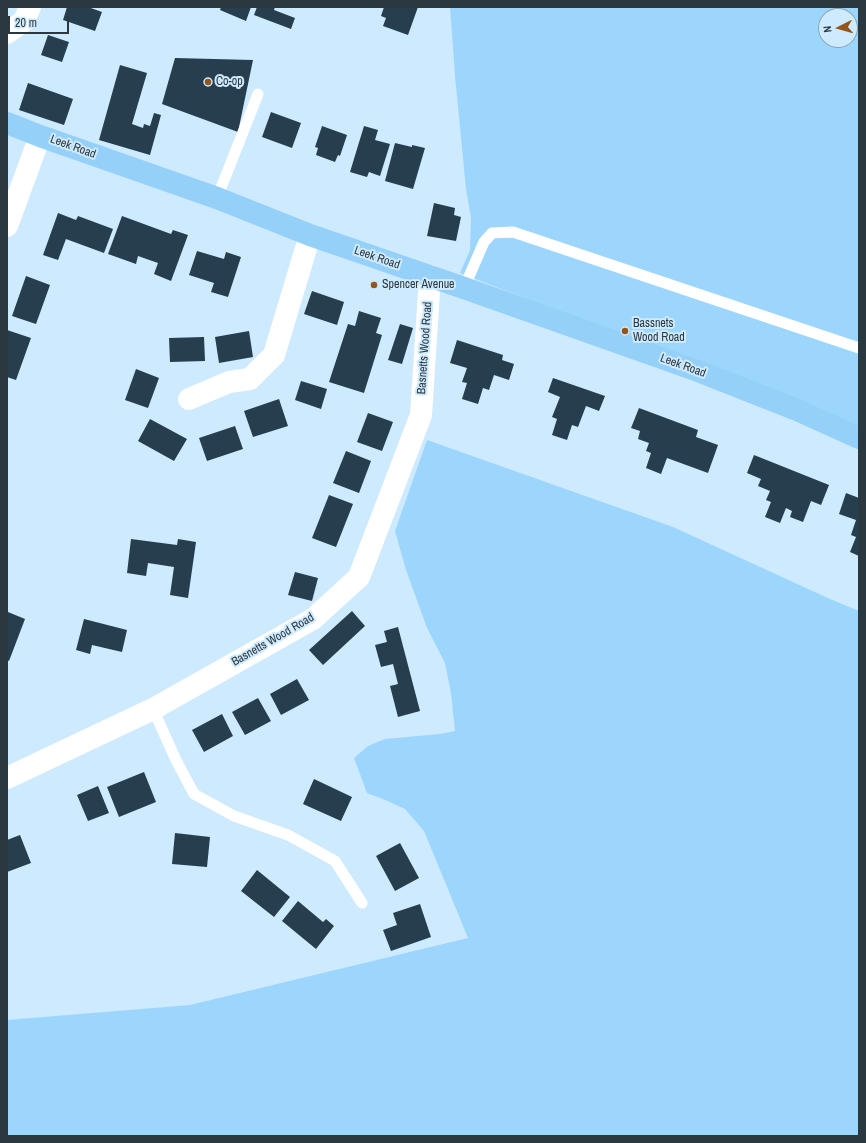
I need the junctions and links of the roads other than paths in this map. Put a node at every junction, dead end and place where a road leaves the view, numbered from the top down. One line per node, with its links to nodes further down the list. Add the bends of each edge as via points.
1 (30, 7): 2 (street, via 24,20)
2 (7, 33)
3 (258, 94): 6 (lane)
4 (7, 123): 5 (highway, Leek Road)
5 (40, 136): 6 (highway, Leek Road); 7 (street)
6 (217, 198): 8 (highway, Leek Road)
7 (7, 226)
8 (310, 235): 9 (highway, Leek Road); 12 (street, via 274,355 250,380 229,382)
9 (430, 276): 10 (highway, Leek Road); 14 (street, Basnetts Wood Road, via 421,415 359,577 313,619)
10 (464, 288): 11 (lane, via 484,242 492,233 513,232); 13 (highway, Leek Road, via 698,371 797,410)
11 (859, 348)
12 (189, 399)
13 (859, 438)
14 (153, 710): 15 (street, Basnetts Wood Road); 16 (lane, via 194,794 234,816 288,835 336,861)
15 (7, 778)
16 (362, 903)

